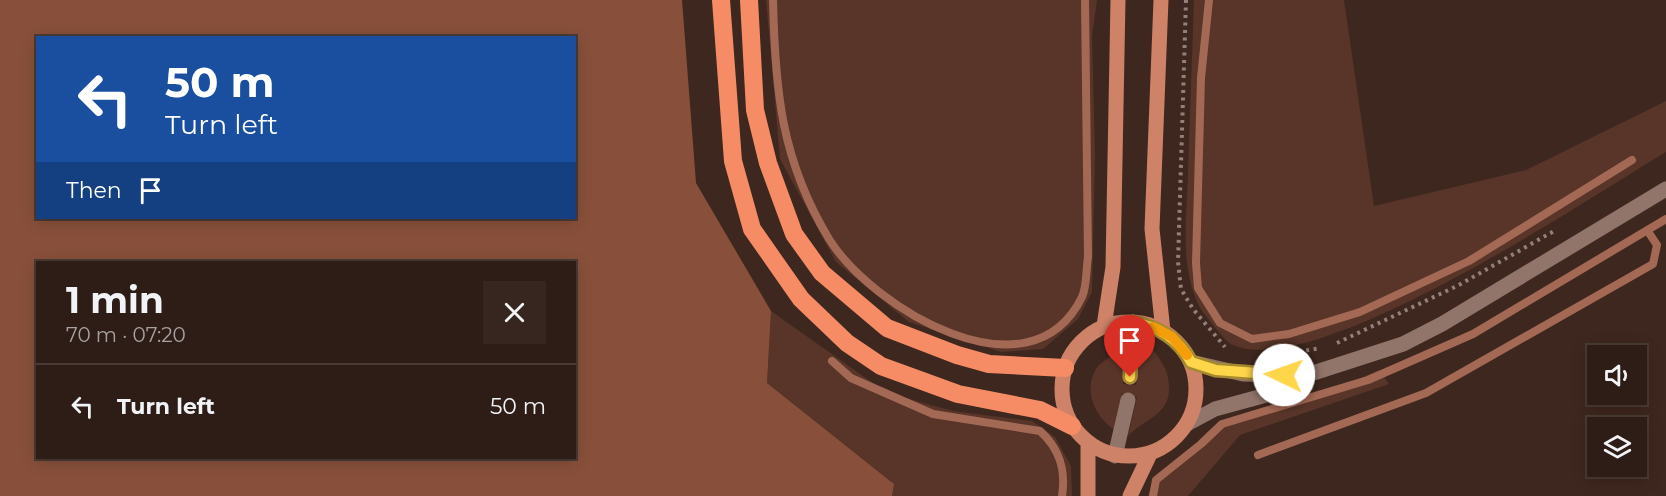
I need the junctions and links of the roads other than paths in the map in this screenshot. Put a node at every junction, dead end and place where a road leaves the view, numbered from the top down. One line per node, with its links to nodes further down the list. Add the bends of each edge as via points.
1 (721, 0): 15 (highway, via 736,172 752,229 801,299 847,343 881,366 958,394 1040,410)
2 (749, 0): 10 (highway, via 755,110 768,163 794,234 822,273 887,328 989,364)
3 (1119, 0): 7 (main road, via 1113,267)
4 (1161, 0): 8 (main road, via 1152,229)
5 (1666, 189): 11 (street, via 1442,324 1369,357)
6 (1133, 322): 7 (main road); 8 (main road); 12 (street)
7 (1104, 326): 10 (main road, via 1080,342)
8 (1163, 331): 9 (main road, via 1180,345)
9 (1191, 362): 11 (street, via 1243,374); 14 (main road, via 1196,383 1195,405)
10 (1065, 368): 15 (main road, via 1062,397)
11 (1304, 376): 14 (street, via 1270,394 1215,409)
12 (1130, 377)
13 (1128, 400): 18 (street)
14 (1187, 424): 17 (main road, via 1164,447)
15 (1072, 426): 16 (main road)
16 (1088, 444): 18 (main road); 19 (main road)
17 (1150, 454): 18 (main road); 20 (main road)
18 (1115, 456)
19 (1088, 496)
20 (1130, 496)

